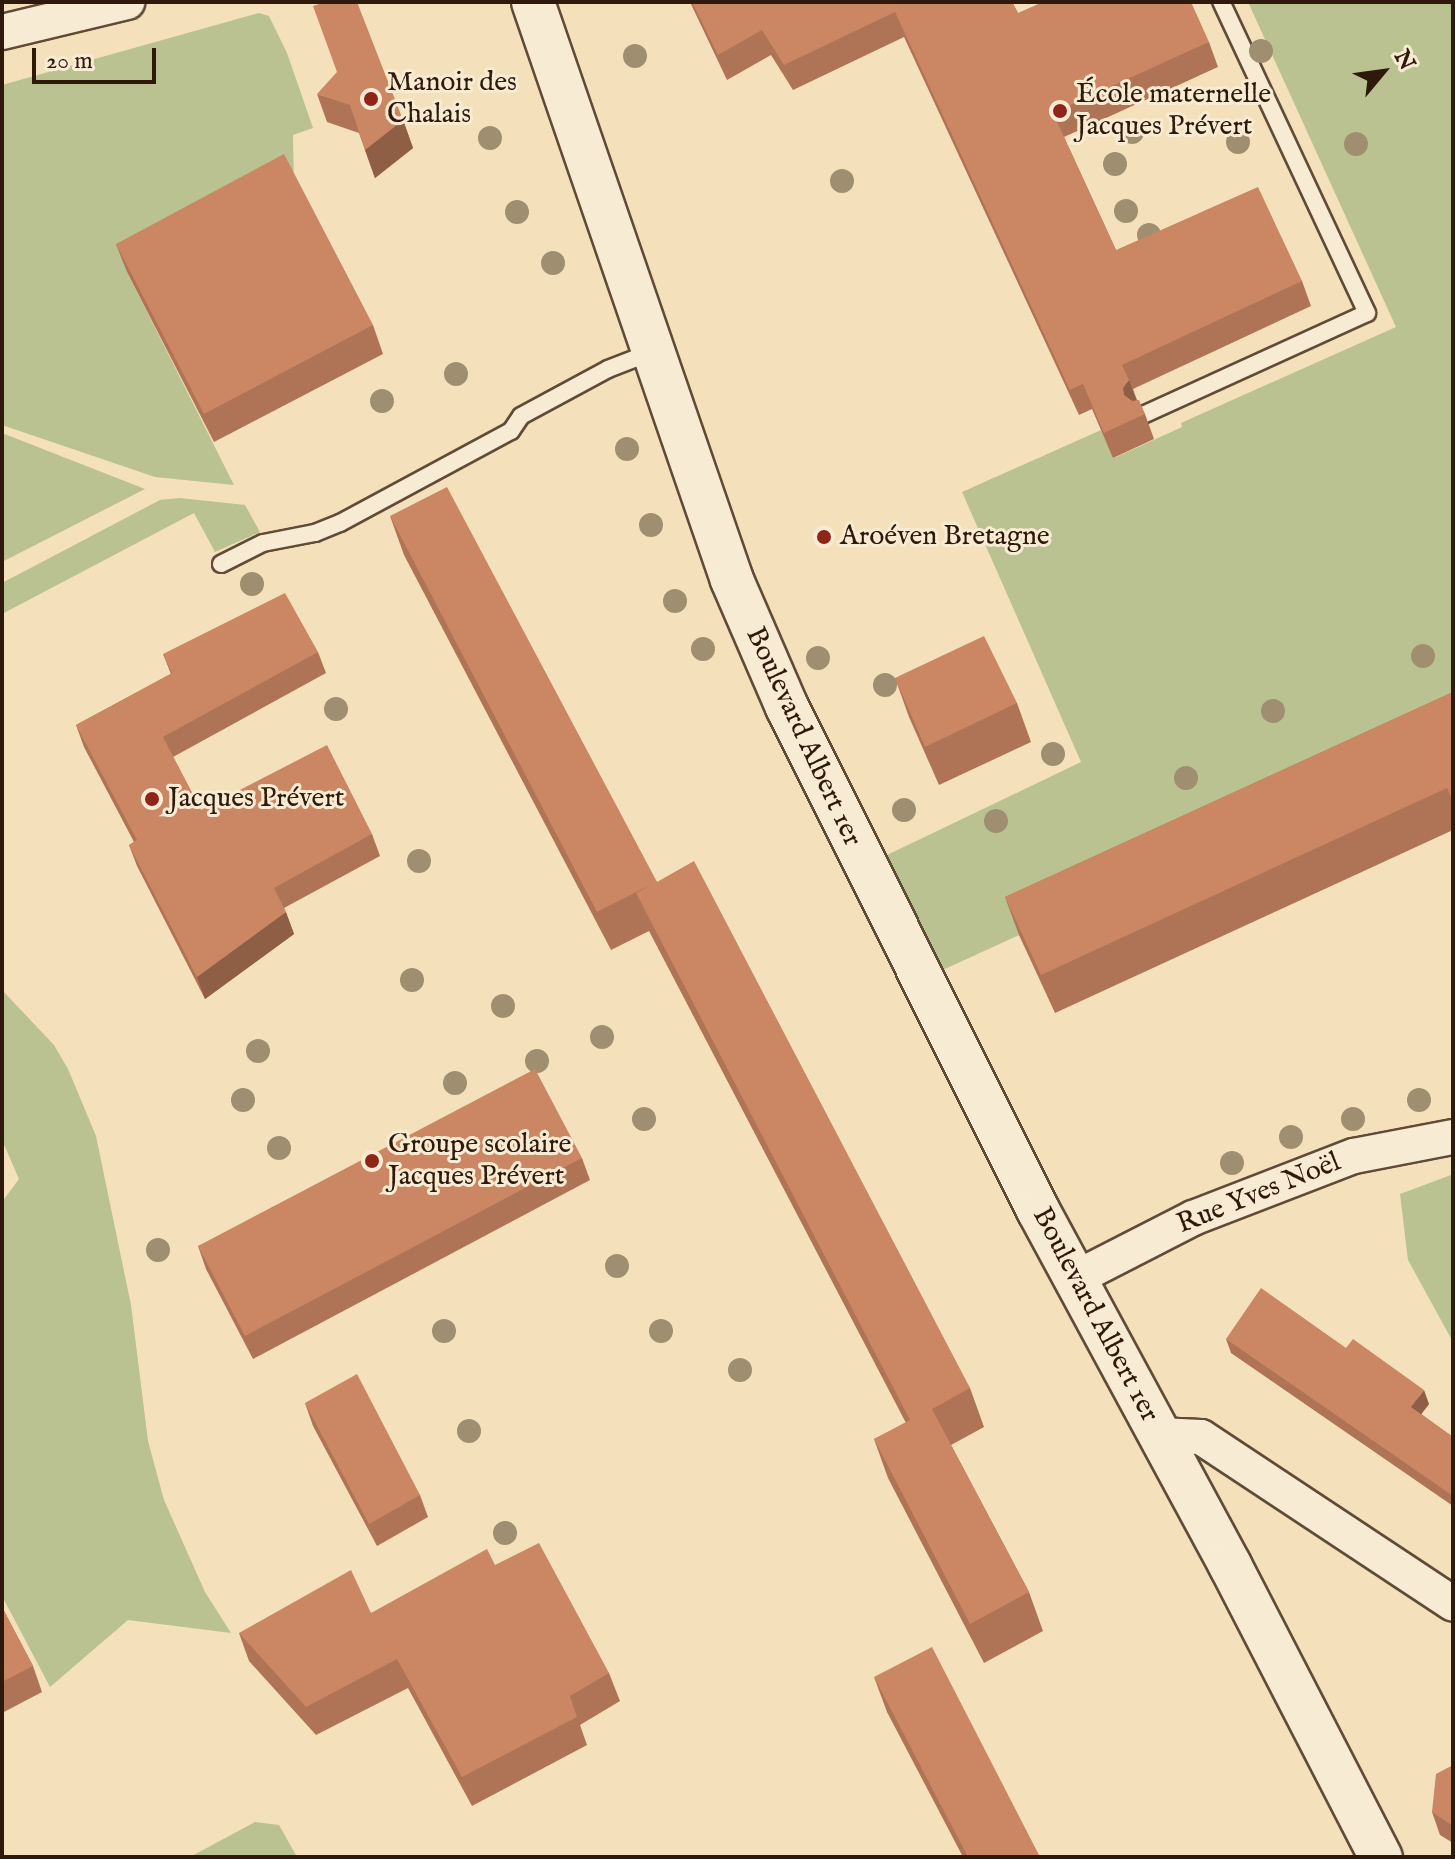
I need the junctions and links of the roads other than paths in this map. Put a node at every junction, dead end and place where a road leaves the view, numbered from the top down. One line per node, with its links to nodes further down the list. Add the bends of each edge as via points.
1 (127, 2): 4 (street)
2 (533, 2): 5 (street, Boulevard Albert 1er)
3 (1221, 2): 6 (lane, via 1367,313)
4 (2, 32)
5 (652, 352): 7 (lane, via 608,369 521,416 511,431 340,523 263,543); 9 (street, Boulevard Albert 1er, via 732,580 787,707)
6 (1143, 415)
7 (221, 564)
8 (1453, 1137): 9 (street, Rue Yves Noël, via 1354,1156 1193,1218)
9 (1074, 1279): 10 (street, Boulevard Albert 1er)
10 (1158, 1435): 11 (street, Boulevard Albert 1er, via 1201,1437); 12 (street, Boulevard Albert 1er)
11 (1453, 1604)
12 (1381, 1857)

